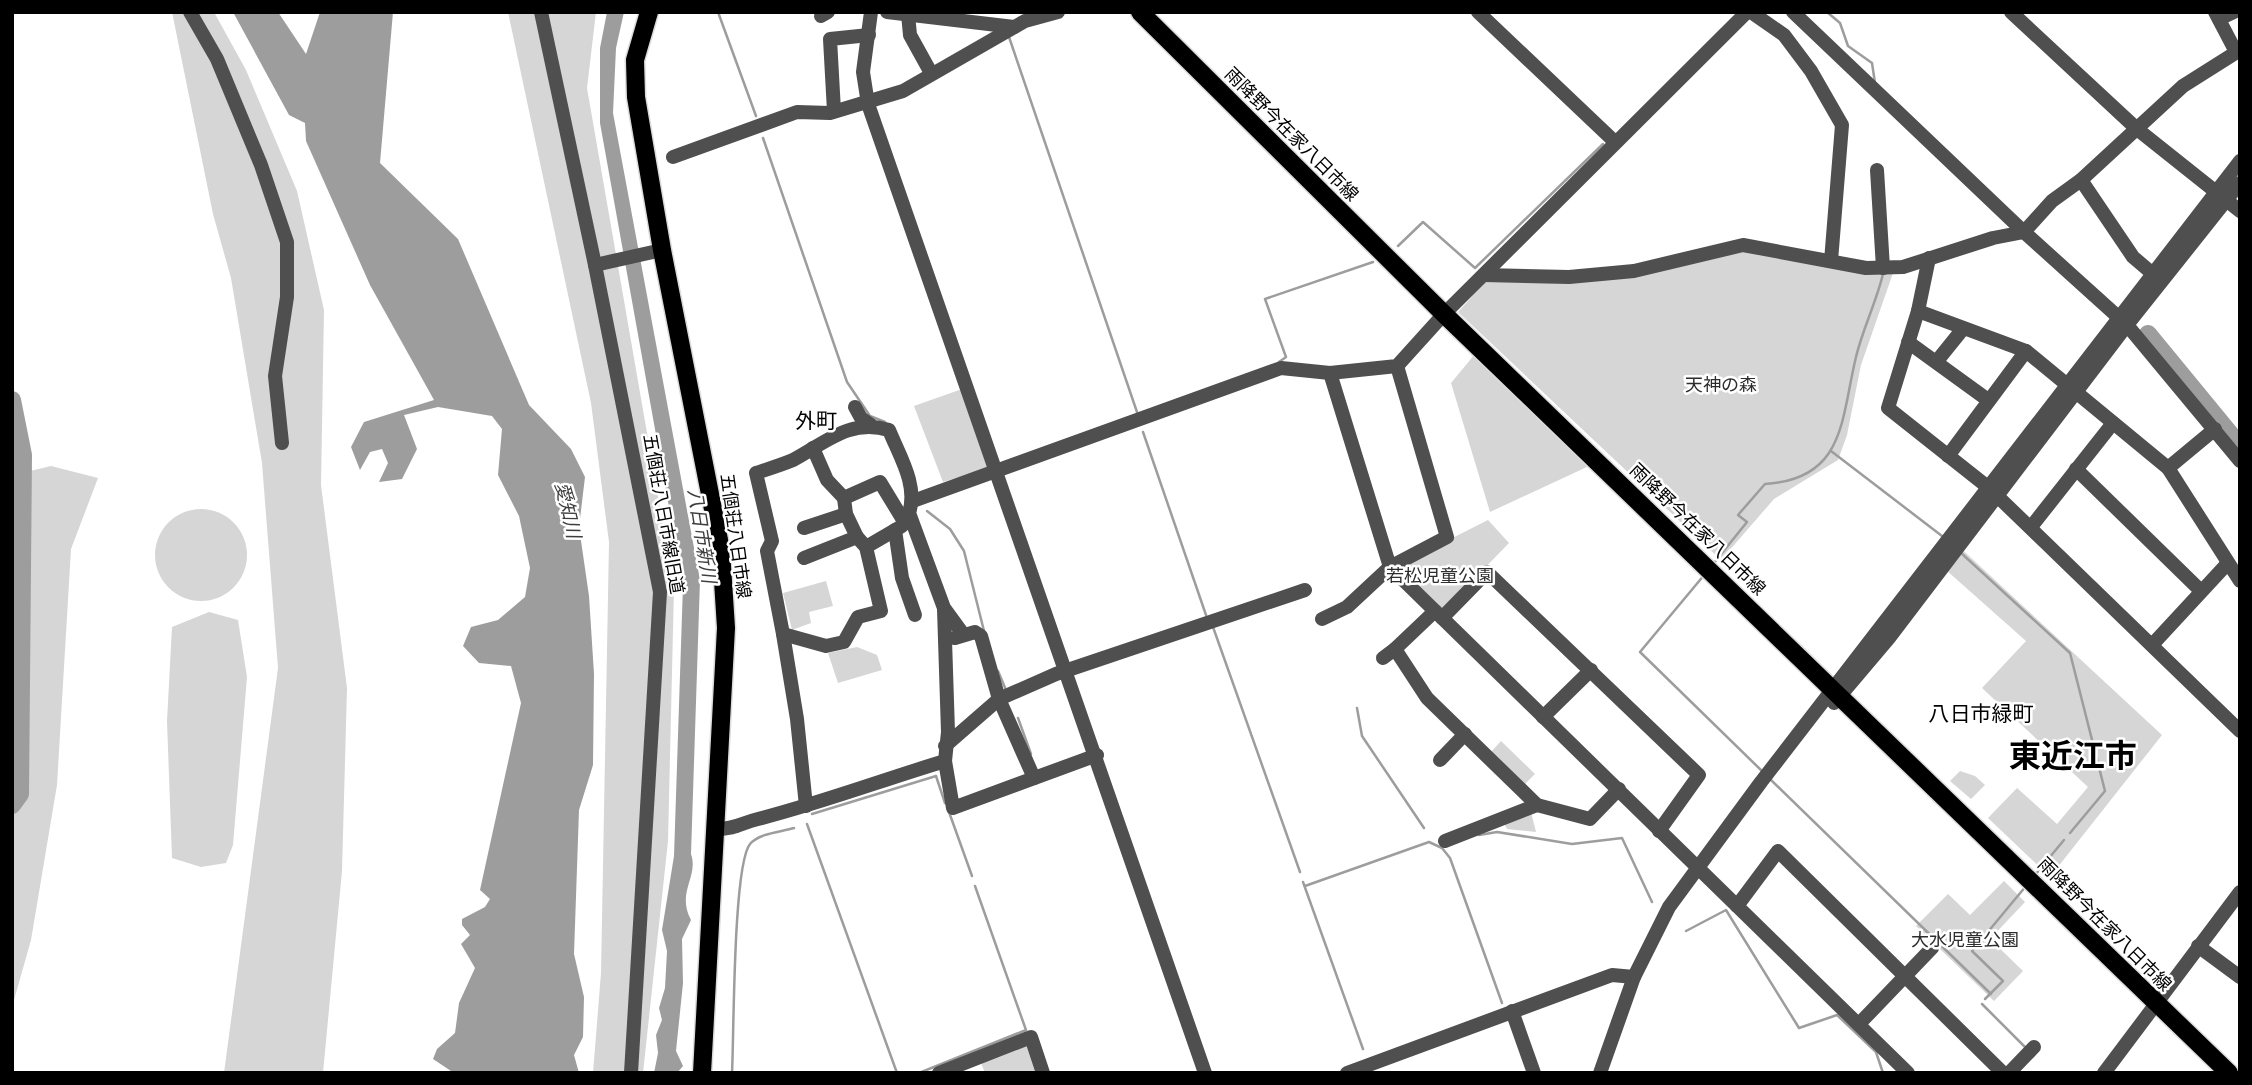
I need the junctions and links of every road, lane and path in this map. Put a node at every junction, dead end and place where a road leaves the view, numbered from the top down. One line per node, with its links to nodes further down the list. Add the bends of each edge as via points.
1 (190, 12): 53 (street, via 217,59 287,242 287,297 275,376)
2 (541, 12): 34 (street, 五個荘八日市線旧道)
3 (649, 12): 31 (main road, 五個荘八日市線, via 635,60 636,97)
4 (871, 12): 16 (street)
5 (887, 12): 13 (street)
6 (1058, 12): 15 (street)
7 (1140, 12): 39 (main road, 雨降野今在家八日市線)
8 (1478, 12): 22 (street)
9 (1749, 12): 22 (street); 33 (street, via 1784,35 1842,125)
10 (1793, 12): 30 (street)
11 (2011, 12): 21 (street)
12 (2234, 12): 14 (street)
13 (913, 14): 15 (street); 18 (street, via 910,35)
14 (2217, 16): 17 (street)
15 (1014, 27): 18 (street)
16 (869, 35): 19 (street, via 863,72); 20 (street, via 830,39)
17 (2238, 51): 21 (street, via 2183,86)
18 (931, 73): 19 (street)
19 (868, 104): 20 (street); 59 (street)
20 (834, 111): 23 (street, via 797,112)
21 (2137, 129): 26 (street); 28 (street)
22 (1615, 142): 37 (street)
23 (673, 157)
24 (2240, 161): 28 (street)
25 (1877, 170): 35 (street)
26 (2081, 180): 30 (street, via 2052,201); 36 (street, via 2133,257)
27 (2240, 183): 28 (street)
28 (2221, 197): 29 (street); 36 (street); 40 (street)
29 (2240, 211)
30 (2024, 232): 32 (street); 40 (street)
31 (658, 251): 34 (street); 97 (main road, 五個荘八日市線, via 686,361 726,591)
32 (1929, 258): 35 (street); 38 (street)
33 (1831, 261): 35 (street); 37 (street, via 1743,245 1634,271 1569,277)
34 (601, 264): 112 (street, 五個荘八日市線旧道, via 660,592)
35 (1884, 268)
36 (2153, 274): 40 (street)
37 (1484, 275): 39 (street)
38 (1917, 311): 41 (street); 42 (street)
39 (1444, 314): 45 (street); 85 (main road, 雨降野今在家八日市線)
40 (2123, 322): 47 (street); 52 (street)
41 (1962, 330): 43 (street); 44 (street)
42 (1908, 342): 44 (street); 55 (street, via 1888,408)
43 (2026, 351): 47 (street); 48 (street)
44 (1937, 361): 48 (street)
45 (1397, 366): 46 (street); 69 (street, via 1447,537)
46 (1330, 373): 59 (street, via 1281,368); 69 (street)
47 (2073, 390): 50 (street); 60 (street)
48 (1988, 400): 55 (street)
49 (855, 407): 51 (street)
50 (2113, 423): 57 (street); 58 (street)
51 (871, 425): 54 (street, via 833,433); 63 (street, via 888,430 908,476)
52 (2214, 429): 56 (street); 57 (street)
53 (282, 443)
54 (813, 448): 61 (street, via 827,480); 77 (street, via 756,473 772,541 766,551)
55 (1948, 456): 60 (street)
56 (2240, 461)
57 (2168, 468): 68 (street)
58 (2076, 469): 64 (street); 72 (street)
59 (996, 472): 63 (street); 84 (street)
60 (1994, 492): 64 (street); 85 (street)
61 (844, 498): 62 (street); 63 (street, via 880,482)
62 (846, 514): 65 (street); 66 (street)
63 (906, 517): 66 (street); 73 (street); 75 (street, via 902,578)
64 (2031, 527): 80 (street)
65 (804, 528)
66 (861, 542): 67 (street); 77 (street, via 881,611 858,617 844,642 826,646)
67 (804, 558)
68 (2227, 564): 70 (street); 72 (street)
69 (1390, 567): 74 (street); 76 (street, via 1347,607)
70 (2240, 581)
71 (1305, 590): 84 (street)
72 (2201, 591): 80 (street)
73 (944, 607): 78 (street); 79 (street)
74 (1438, 614): 81 (street); 83 (street, via 1487,572); 87 (street)
75 (915, 615)
76 (1322, 619)
77 (783, 634): 95 (street)
78 (963, 634): 79 (street); 86 (street, via 981,636)
79 (947, 642): 90 (street)
80 (2152, 645): 88 (street)
81 (1395, 649): 82 (street); 89 (street, via 1427,698)
82 (1383, 658)
83 (1591, 670): 87 (street); 98 (street, via 1699,775)
84 (1068, 673): 86 (street); 91 (street)
85 (1835, 694): 100 (street); 108 (main road, 雨降野今在家八日市線)
86 (999, 699): 90 (street); 93 (street)
87 (1543, 718): 94 (street)
88 (2240, 731)
89 (1465, 734): 92 (street); 96 (street)
90 (945, 754): 93 (street, via 953,808); 95 (street)
91 (1097, 755): 93 (street); 116 (street)
92 (1440, 760)
93 (1034, 778)
94 (1619, 789): 96 (street, via 1590,819); 98 (street)
95 (806, 806): 97 (street, via 752,820 734,830)
96 (1537, 806): 99 (street)
97 (717, 829): 113 (main road, 五個荘八日市線)
98 (1659, 831): 100 (street)
99 (1445, 841)
100 (1701, 870): 102 (street); 106 (street, via 1668,907); 120 (street, via 1674,913 1643,980)
101 (2240, 892): 103 (street)
102 (1737, 906): 105 (street, via 1778,851); 110 (street)
103 (2198, 946): 107 (street); 108 (street)
104 (1932, 948): 105 (street)
105 (1905, 976): 110 (street); 122 (street)
106 (1634, 977): 109 (street, via 1612,975); 119 (street)
107 (2240, 977)
108 (2156, 1003): 124 (street); 125 (main road, 雨降野今在家八日市線)
109 (1512, 1012): 117 (street); 118 (street)
110 (1859, 1024): 121 (street)
111 (2034, 1047): 123 (street)
112 (631, 1073)
113 (702, 1073)
114 (939, 1073): 115 (street, via 1031,1037)
115 (1043, 1073)
116 (1205, 1073)
117 (1347, 1073)
118 (1534, 1073)
119 (1600, 1073)
120 (1609, 1073)
121 (1908, 1073)
122 (2003, 1073)
123 (2009, 1073)
124 (2104, 1073)
125 (2229, 1073)

